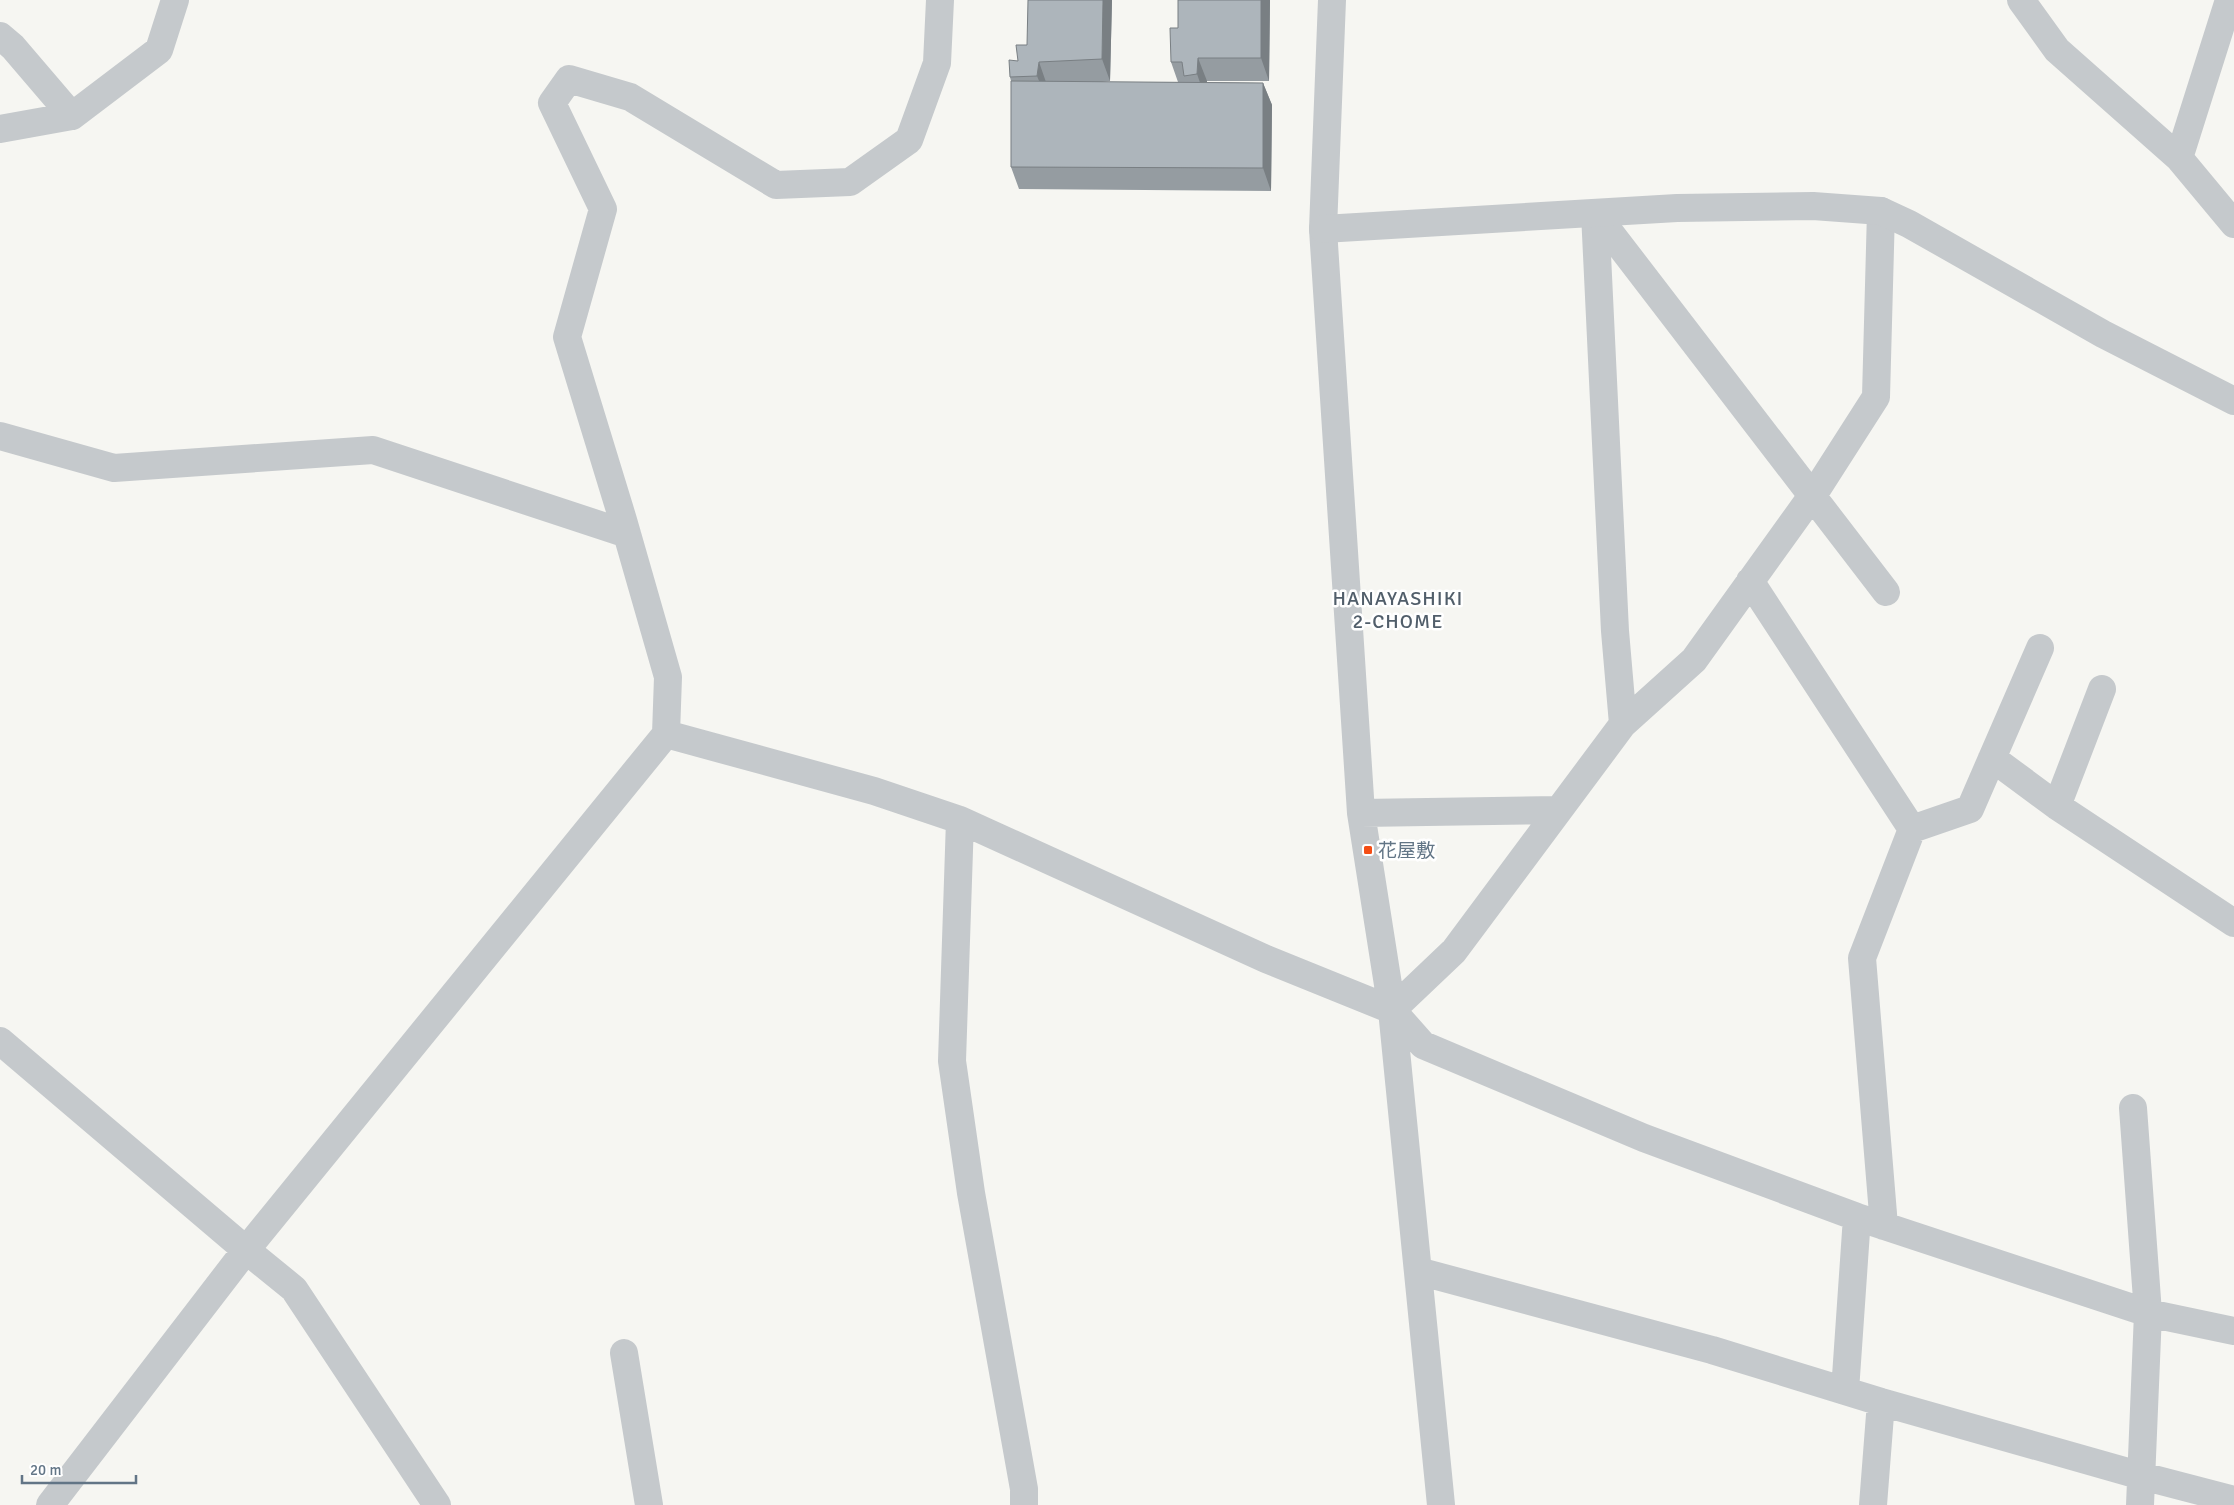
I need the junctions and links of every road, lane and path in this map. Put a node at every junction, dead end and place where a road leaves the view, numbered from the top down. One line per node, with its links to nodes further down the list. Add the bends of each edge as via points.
1 (175, 0): 7 (street, via 159,50)
2 (940, 0): 17 (street, via 937,63 909,140 850,182 776,185 630,97 569,79 552,103 604,209 567,337)
3 (1332, 0): 13 (street)
4 (2021, 0): 9 (street, via 2057,50)
5 (2229, 0): 9 (street)
6 (0, 36): 7 (street)
7 (72, 116): 8 (street)
8 (0, 129)
9 (2179, 158): 12 (street)
10 (1881, 211): 11 (street, via 1813,206); 14 (street, via 2103,334); 16 (street, via 1876,398)
11 (1595, 213): 13 (street); 16 (street); 22 (street, via 1615,631)
12 (2234, 224)
13 (1323, 229): 27 (street)
14 (2234, 401)
15 (0, 436): 17 (street, via 114,468 373,450)
16 (1812, 496): 18 (street); 19 (street)
17 (627, 534): 23 (street, via 668,676)
18 (1750, 581): 22 (street, via 1694,660); 29 (street)
19 (1886, 592)
20 (2040, 648): 24 (street)
21 (2102, 689): 25 (street)
22 (1623, 724): 26 (street)
23 (666, 734): 28 (street, via 874,791); 36 (street)
24 (1992, 758): 25 (street); 29 (street, via 1970,808)
25 (2057, 806): 30 (street)
26 (1558, 810): 27 (street); 31 (street, via 1454,951)
27 (1361, 813): 31 (street)
28 (960, 820): 31 (street, via 1266,959); 48 (street, via 952,1060 971,1193 1024,1489)
29 (1912, 829): 35 (street, via 1862,958)
30 (2234, 923)
31 (1392, 1010): 34 (street, via 1423,1046 1644,1138); 37 (street)
32 (0, 1041): 36 (street)
33 (2133, 1108): 38 (street)
34 (1857, 1217): 35 (street); 41 (street)
35 (1884, 1226): 38 (street)
36 (246, 1250): 45 (street); 46 (street, via 294,1289)
37 (1418, 1271): 41 (street, via 1712,1350); 49 (street)
38 (2148, 1313): 39 (street); 43 (street)
39 (2234, 1331)
40 (624, 1353): 47 (street)
41 (1845, 1390): 42 (street)
42 (1881, 1402): 43 (street); 50 (street)
43 (2142, 1476): 44 (street); 51 (street)
44 (2234, 1500)
45 (50, 1505)
46 (437, 1505)
47 (649, 1505)
48 (1024, 1505)
49 (1441, 1505)
50 (1873, 1505)
51 (2140, 1505)

